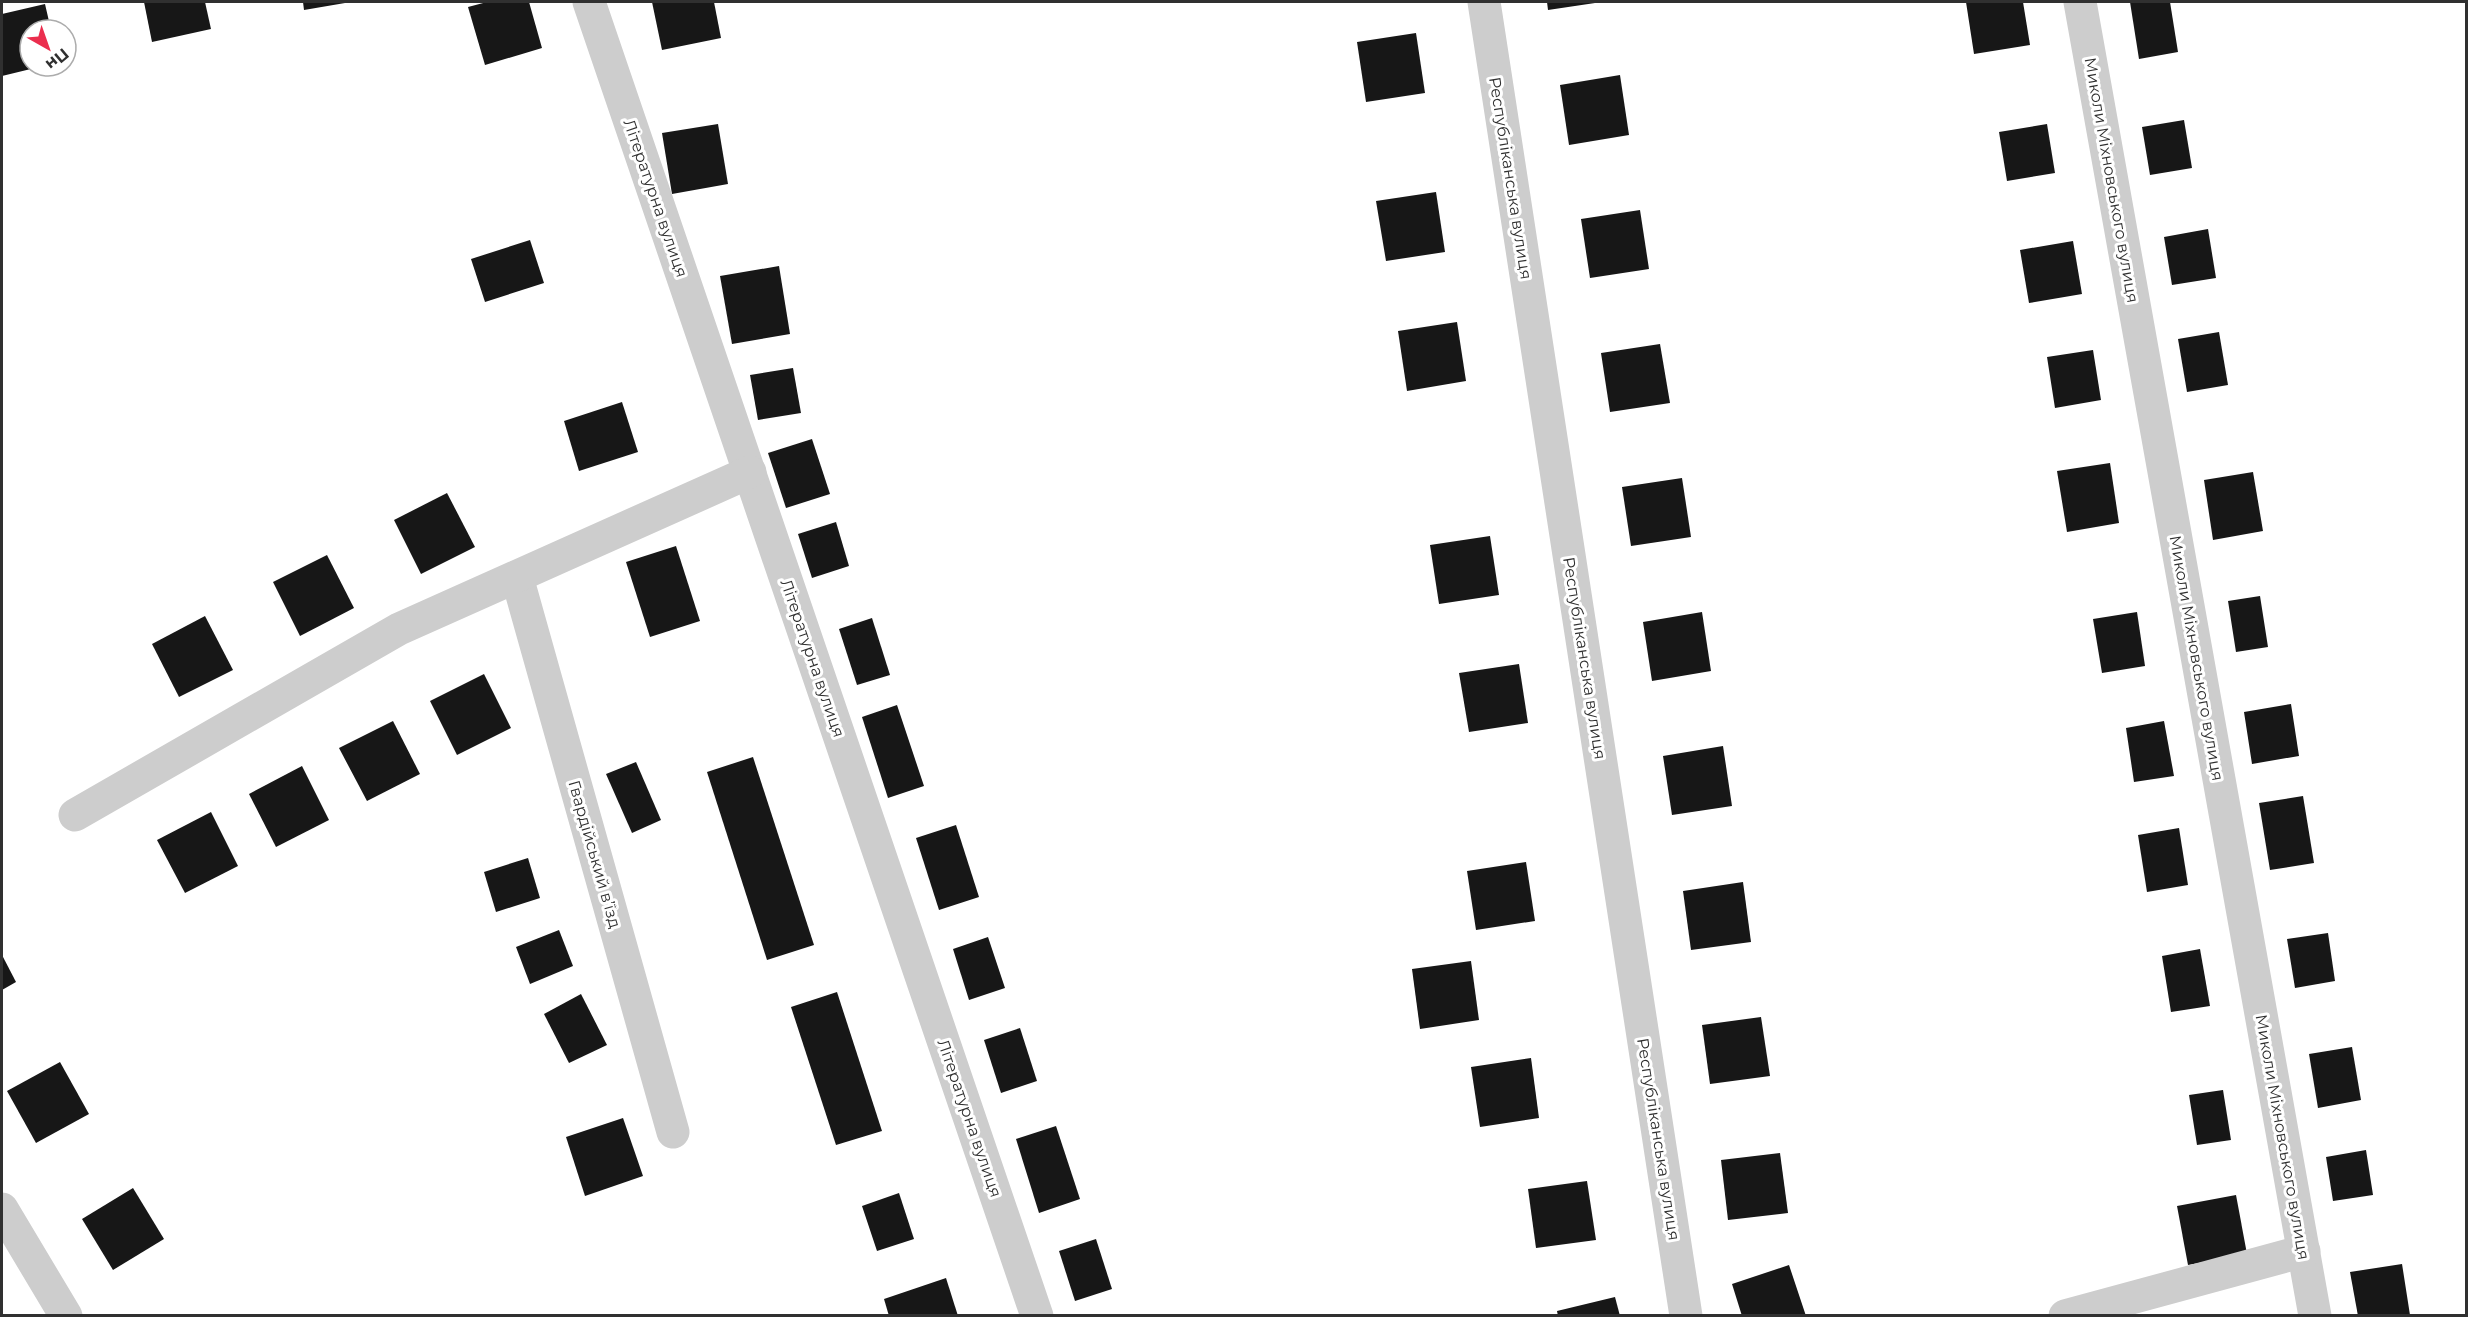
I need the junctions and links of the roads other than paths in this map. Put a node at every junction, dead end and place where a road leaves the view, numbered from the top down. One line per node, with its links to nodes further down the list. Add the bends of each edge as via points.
1 (589, 2): 4 (street, Літературна вулиця)
2 (1484, 2): 12 (street, Республіканська вулиця)
3 (2080, 2): 9 (street, Миколи Міхновського вулиця)
4 (750, 472): 5 (street); 11 (street, Літературна вулиця)
5 (517, 576): 6 (street, via 399,629); 7 (street, Гвардійський в’їзд)
6 (75, 815)
7 (673, 1132)
8 (2, 1209): 10 (street)
9 (2304, 1251): 13 (street); 14 (street, Миколи Міхновського вулиця)
10 (66, 1316)
11 (1037, 1316)
12 (1686, 1316)
13 (2064, 1316)
14 (2315, 1316)

